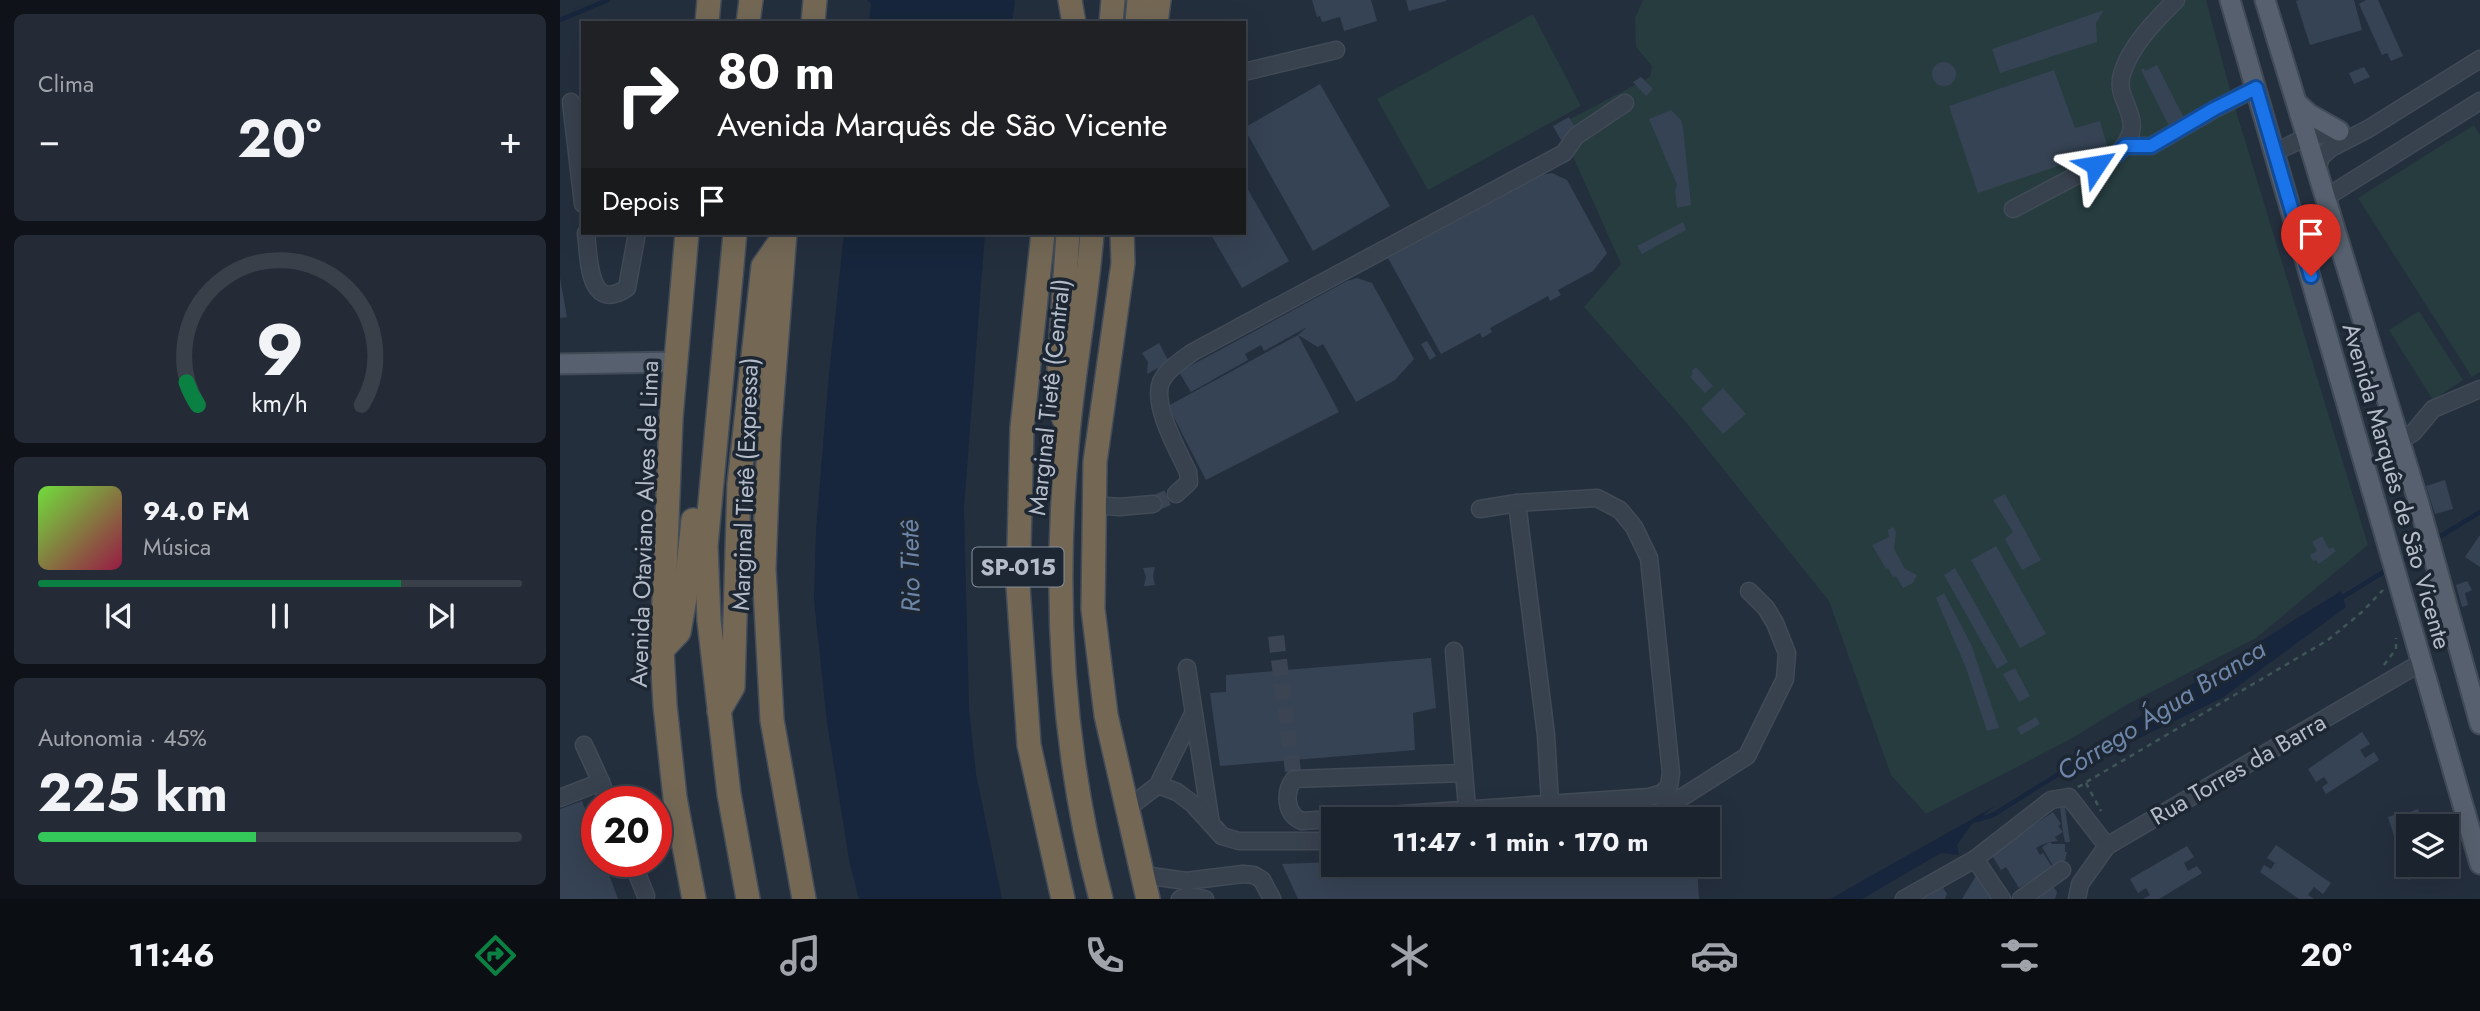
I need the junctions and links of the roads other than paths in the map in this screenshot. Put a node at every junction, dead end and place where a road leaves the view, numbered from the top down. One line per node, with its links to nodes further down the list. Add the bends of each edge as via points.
1 (709, 0): 10 (highway)
2 (751, 0): 11 (highway)
3 (815, 0): 12 (highway)
4 (1069, 0): 13 (highway); 14 (highway)
5 (1113, 0): 15 (highway)
6 (2176, 0): 28 (street, via 2143,36 2121,76 2133,125)
7 (2230, 0): 20 (main road, Avenida Marquês de São Vicente)
8 (2265, 0): 21 (main road, Avenida Marquês de São Vicente)
9 (1155, 6): 16 (highway)
10 (707, 21)
11 (748, 21)
12 (813, 21)
13 (1067, 21)
14 (1074, 21)
15 (1111, 21)
16 (1139, 21)
17 (1336, 50): 19 (street)
18 (2480, 59): 25 (street)
19 (1246, 72)
20 (2256, 88): 28 (street, via 2151,146); 29 (main road, Avenida Marquês de São Vicente)
21 (2292, 90): 26 (main road, via 2297,104); 27 (main road, Avenida Marquês de São Vicente)
22 (571, 102): 31 (street)
23 (2480, 102): 32 (street)
24 (1625, 103): 52 (street, via 1576,136 1564,153 1171,368 1161,381 1160,406 1189,482)
25 (2368, 129): 26 (street); 30 (street, via 2327,151)
26 (2339, 131): 27 (street)
27 (2307, 136): 29 (street); 30 (main road, Avenida Marquês de São Vicente)
28 (2125, 146): 33 (street)
29 (2275, 152): 60 (main road, Avenida Marquês de São Vicente)
30 (2317, 170): 32 (main road, Avenida Marquês de São Vicente)
31 (581, 187)
32 (2325, 198): 51 (main road, Avenida Marquês de São Vicente)
33 (2013, 209)
34 (586, 235): 35 (street, via 594,282 607,296 627,288)
35 (637, 235)
36 (687, 235): 47 (highway, Avenida Otaviano Alves de Lima)
37 (735, 235): 46 (highway)
38 (783, 235): 62 (highway, via 763,266 739,484 733,687)
39 (784, 235): 89 (highway, Marginal Tietê (Expressa), via 764,569 772,720)
40 (1043, 235): 90 (highway, SP-015, via 1022,428 1018,586 1029,744)
41 (1068, 235): 50 (highway, via 1057,398)
42 (1092, 235): 50 (highway, Marginal Tietê (Central))
43 (1122, 235): 45 (highway)
44 (1130, 235): 45 (highway)
45 (1123, 263): 55 (highway)
46 (732, 274): 58 (highway, via 723,286 706,383 679,632); 62 (highway, via 706,546)
47 (676, 362): 48 (main road); 58 (highway, Avenida Otaviano Alves de Lima)
48 (560, 364)
49 (2480, 388): 51 (street, via 2433,409 2413,433)
50 (1068, 432): 91 (highway, Marginal Tietê (Central), via 1060,552 1065,696 1081,814)
51 (2399, 440): 64 (main road, Avenida Marquês de São Vicente)
52 (1176, 494)
53 (1517, 503): 56 (street); 71 (street); 71 (street, via 1597,498 1620,510 1649,558 1653,588 1669,786 1649,796)
54 (1153, 504): 55 (street)
55 (1093, 505): 75 (highway, via 1093,608 1106,715)
56 (1480, 509)
57 (1749, 591): 74 (street, via 1775,623 1787,653 1785,679 1748,756)
58 (662, 650): 87 (highway, Avenida Otaviano Alves de Lima, via 675,798)
59 (1454, 651): 66 (street)
60 (2422, 662): 79 (street, Rua Torres da Barra); 81 (main road, Avenida Marquês de São Vicente)
61 (1187, 668): 63 (street)
62 (719, 711): 88 (highway)
63 (1193, 714): 68 (street); 77 (street)
64 (2480, 724)
65 (584, 745): 67 (street)
66 (1463, 773): 72 (street); 76 (street, via 1294,779 1288,788 1289,813 1302,821)
67 (601, 782): 69 (street); 70 (street)
68 (1157, 785): 75 (street); 77 (street, via 1177,792)
69 (602, 786)
70 (560, 798)
71 (1550, 803): 73 (street)
72 (1467, 807)
73 (1484, 807)
74 (1667, 807)
75 (1128, 808): 83 (highway)
76 (1321, 820)
77 (1211, 824): 78 (street, via 1222,835 1239,841)
78 (1321, 842)
79 (2112, 844): 80 (street, via 2069,797 2043,805); 99 (street, Rua Torres da Barra, via 2080,884)
80 (1975, 859): 96 (street); 97 (street)
81 (2480, 864)
82 (2062, 870): 98 (street)
83 (1144, 875): 85 (street); 92 (highway)
84 (638, 877): 86 (street)
85 (1203, 879): 94 (street); 95 (street, via 1254,875)
86 (646, 896)
87 (694, 899)
88 (748, 899)
89 (804, 899)
90 (1063, 899)
91 (1101, 899)
92 (1148, 899)
93 (1180, 899): 94 (street)
94 (1205, 899)
95 (1272, 899)
96 (1904, 899)
97 (2002, 899)
98 (2021, 899)
99 (2077, 899)

